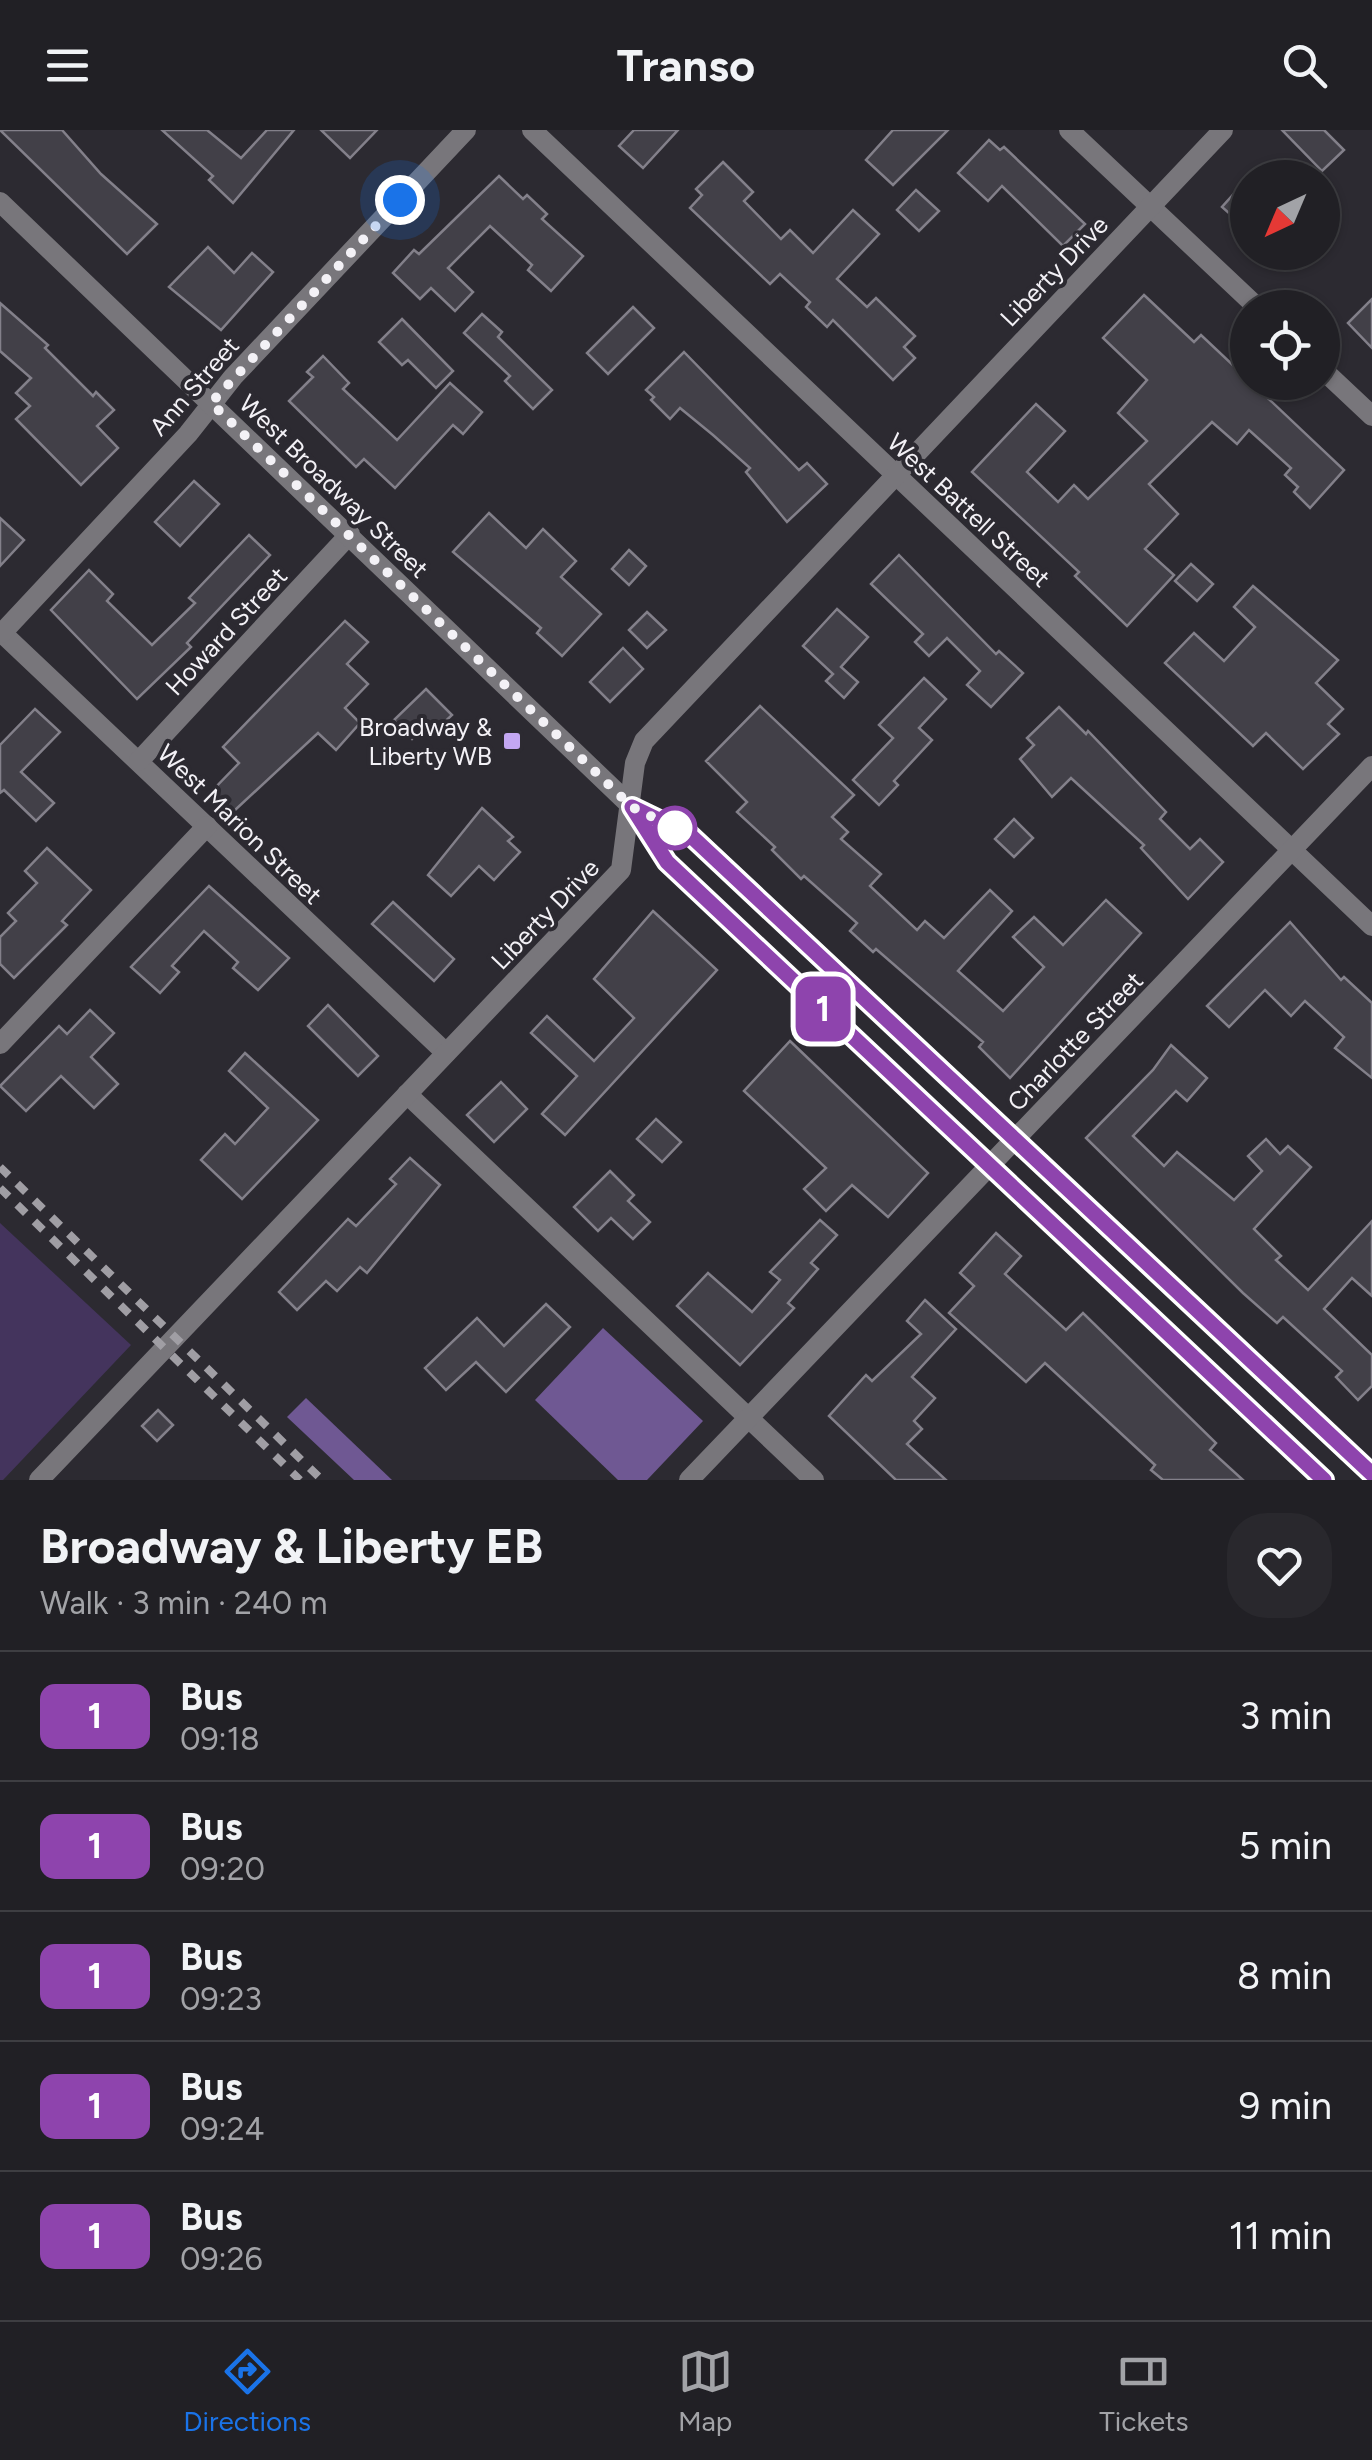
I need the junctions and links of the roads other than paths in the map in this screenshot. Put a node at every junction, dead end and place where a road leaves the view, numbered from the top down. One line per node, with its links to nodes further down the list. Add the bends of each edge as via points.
1 (466, 130): 9 (street, Ann Street)
2 (532, 130): 11 (street, West Battell Street)
3 (1069, 130): 6 (street)
4 (1223, 130): 6 (street, Liberty Drive)
5 (0, 202): 9 (street, West Broadway Street)
6 (1150, 206): 7 (street); 11 (street, Liberty Drive)
7 (1239, 290)
8 (1340, 386): 10 (street)
9 (211, 403): 12 (street, West Broadway Street); 13 (street, Ann Street)
10 (1372, 416)
11 (895, 474): 16 (street, Liberty Drive, via 644,741); 18 (street, West Battell Street)
12 (350, 534): 14 (street, Howard Street); 16 (street, West Broadway Street)
13 (1, 632): 14 (street, West Marion Street)
14 (139, 762): 17 (street, West Marion Street)
15 (1372, 766): 18 (street, Charlotte Street)
16 (632, 807): 21 (street, Liberty Drive, via 621,870); 23 (street, West Broadway Street, via 690,835); 24 (street, West Broadway Street, via 667,862)
17 (207, 826): 20 (street); 21 (street, West Marion Street)
18 (1292, 851): 19 (street, West Battell Street); 23 (street, Charlotte Street)
19 (1372, 926)
20 (0, 1044)
21 (446, 1053): 22 (street, Liberty Drive)
22 (407, 1094): 25 (street); 27 (street, Liberty Drive)
23 (1014, 1140): 24 (street, Charlotte Street); 26 (street, West Broadway Street)
24 (990, 1166): 25 (street, Charlotte Street); 30 (street, West Broadway Street)
25 (748, 1418): 28 (street, Charlotte Street); 29 (street)
26 (1372, 1474)
27 (39, 1480)
28 (689, 1480)
29 (814, 1480)
30 (1324, 1480)

